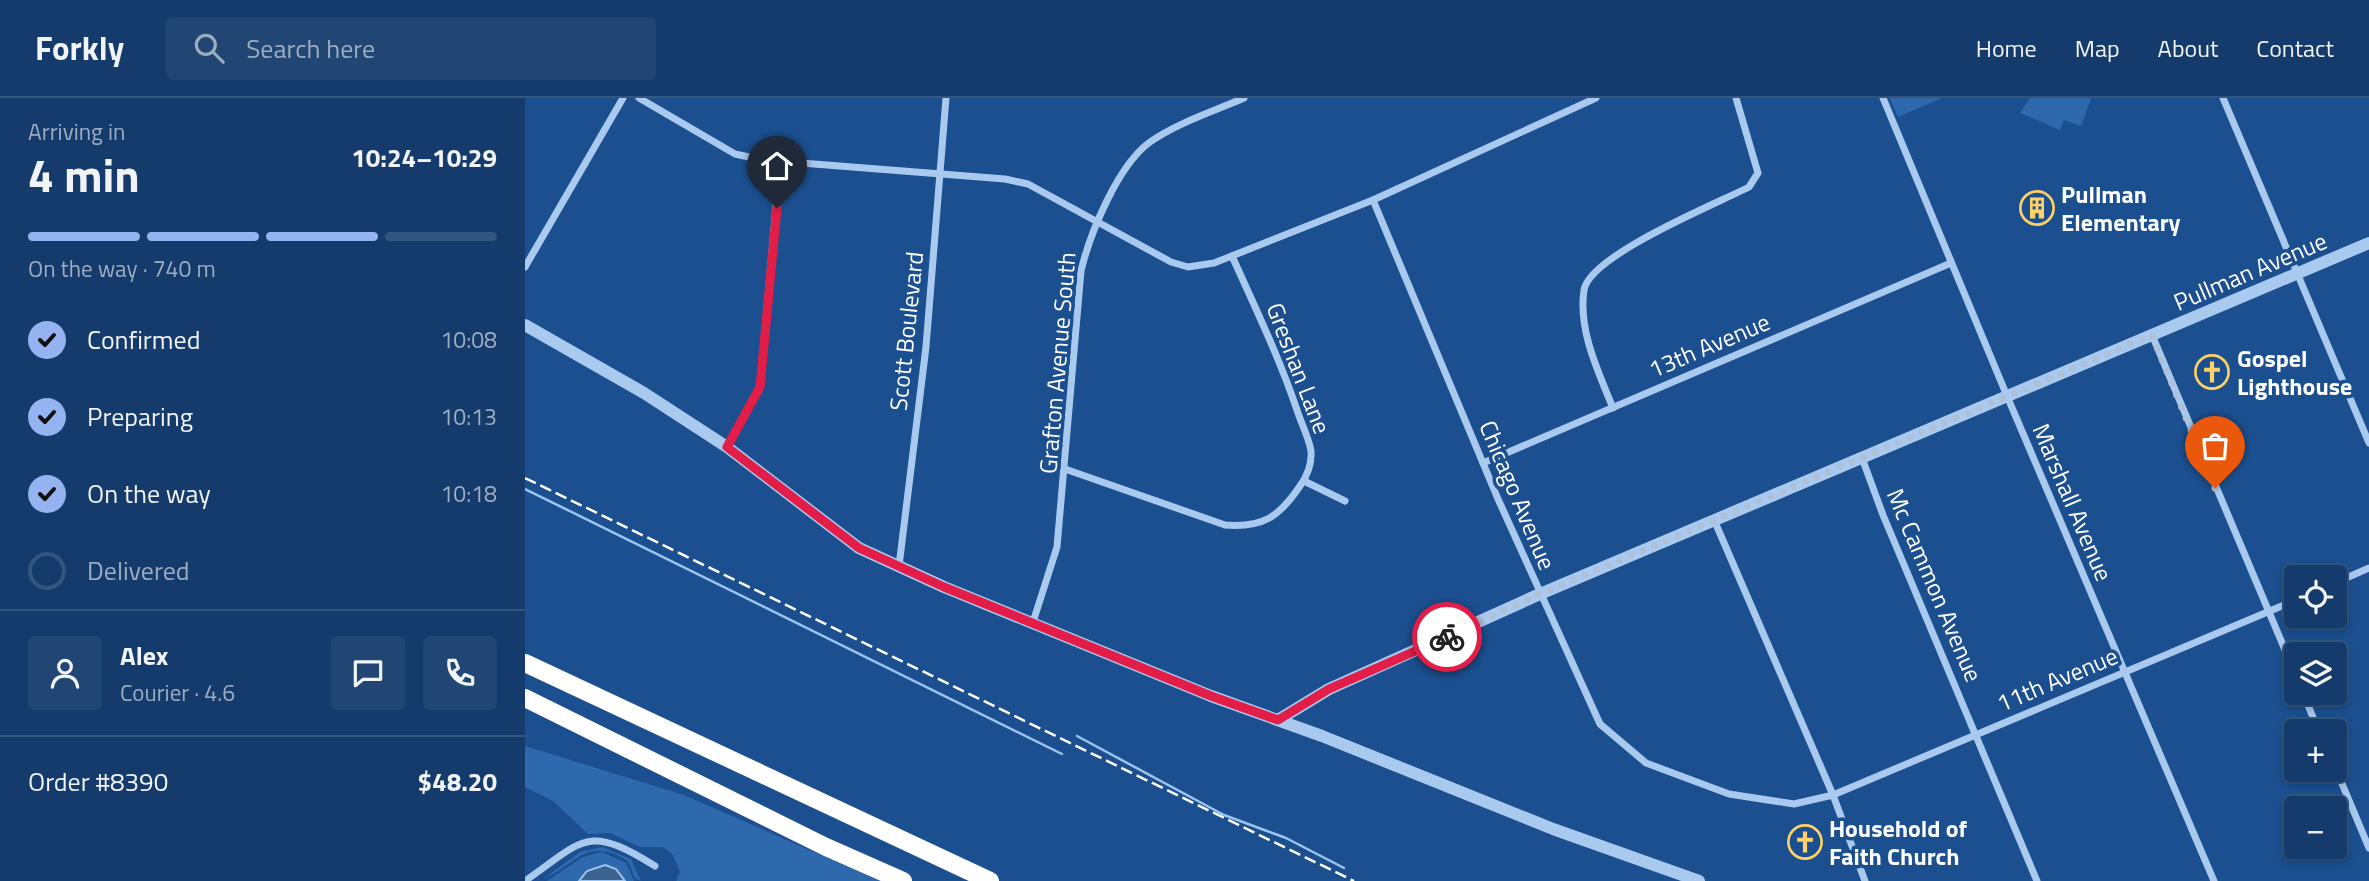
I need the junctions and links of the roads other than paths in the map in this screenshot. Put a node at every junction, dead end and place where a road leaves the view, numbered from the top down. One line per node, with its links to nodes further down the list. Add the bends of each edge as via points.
1 (623, 98): 16 (street)
2 (639, 98): 9 (street, via 735,154)
3 (946, 98): 10 (street, Scott Boulevard)
4 (1244, 98): 12 (street, Grafton Avenue South, via 1147,145 1128,168)
5 (1596, 98): 11 (street)
6 (1736, 98): 21 (street, via 1758,173 1756,180 1602,262 1584,287 1584,327)
7 (1883, 98): 15 (street, Marshall Avenue)
8 (2223, 98): 17 (street)
9 (780, 161): 10 (street); 23 (street, via 760,387)
10 (939, 174): 12 (street, via 1028,184); 30 (street, Scott Boulevard, via 926,347)
11 (1373, 200): 14 (street); 25 (street, Chicago Avenue)
12 (1099, 221): 14 (street, via 1188,267); 26 (street, Grafton Avenue South, via 1081,271)
13 (2369, 243): 17 (street, Pullman Avenue)
14 (1232, 256): 27 (street, Greshan Lane, via 1311,450)
15 (1951, 263): 20 (street, Marshall Avenue); 21 (street, 13th Avenue)
16 (525, 267)
17 (2298, 273): 19 (street, Pullman Avenue); 22 (street)
18 (525, 325): 23 (street)
19 (2152, 335): 20 (street, Pullman Avenue); 35 (street)
20 (2007, 396): 24 (street, Pullman Avenue); 39 (street, Marshall Avenue)
21 (1613, 408): 25 (street, 13th Avenue)
22 (2369, 443)
23 (727, 447): 30 (street, via 859,548)
24 (1862, 458): 29 (street, Pullman Avenue); 42 (street, Mc Cammon Avenue)
25 (1483, 463): 33 (street, Chicago Avenue)
26 (1065, 469): 27 (street, Greshan Lane, via 1225,525 1246,527 1277,514); 36 (street, Grafton Avenue South, via 1057,547)
27 (1304, 481): 28 (street)
28 (1345, 501)
29 (1715, 522): 33 (street, Pullman Avenue); 44 (street)
30 (899, 566): 36 (street)
31 (2369, 568): 32 (street)
32 (2347, 578)
33 (1540, 594): 41 (street, Pullman Avenue, via 1329,689); 44 (street, Chicago Avenue, via 1600,724 1646,763 1730,794 1777,804)
34 (2284, 605): 35 (street, 11th Avenue)
35 (2269, 612): 37 (street); 39 (street, 11th Avenue)
36 (1033, 622): 41 (street)
37 (2284, 648)
38 (525, 663): 49 (highway)
39 (2126, 672): 42 (street, 11th Avenue); 53 (street, Marshall Avenue)
40 (525, 698): 48 (highway)
41 (1278, 720): 50 (street)
42 (1977, 734): 44 (street, 11th Avenue); 52 (street, Mc Cammon Avenue)
43 (2341, 782): 45 (street)
44 (1833, 794): 51 (street)
45 (2369, 848)
46 (655, 866): 47 (street, via 615,842 596,840 573,848)
47 (525, 881)
48 (903, 881)
49 (990, 881)
50 (1699, 881)
51 (1865, 881)
52 (2037, 881)
53 (2214, 881)

